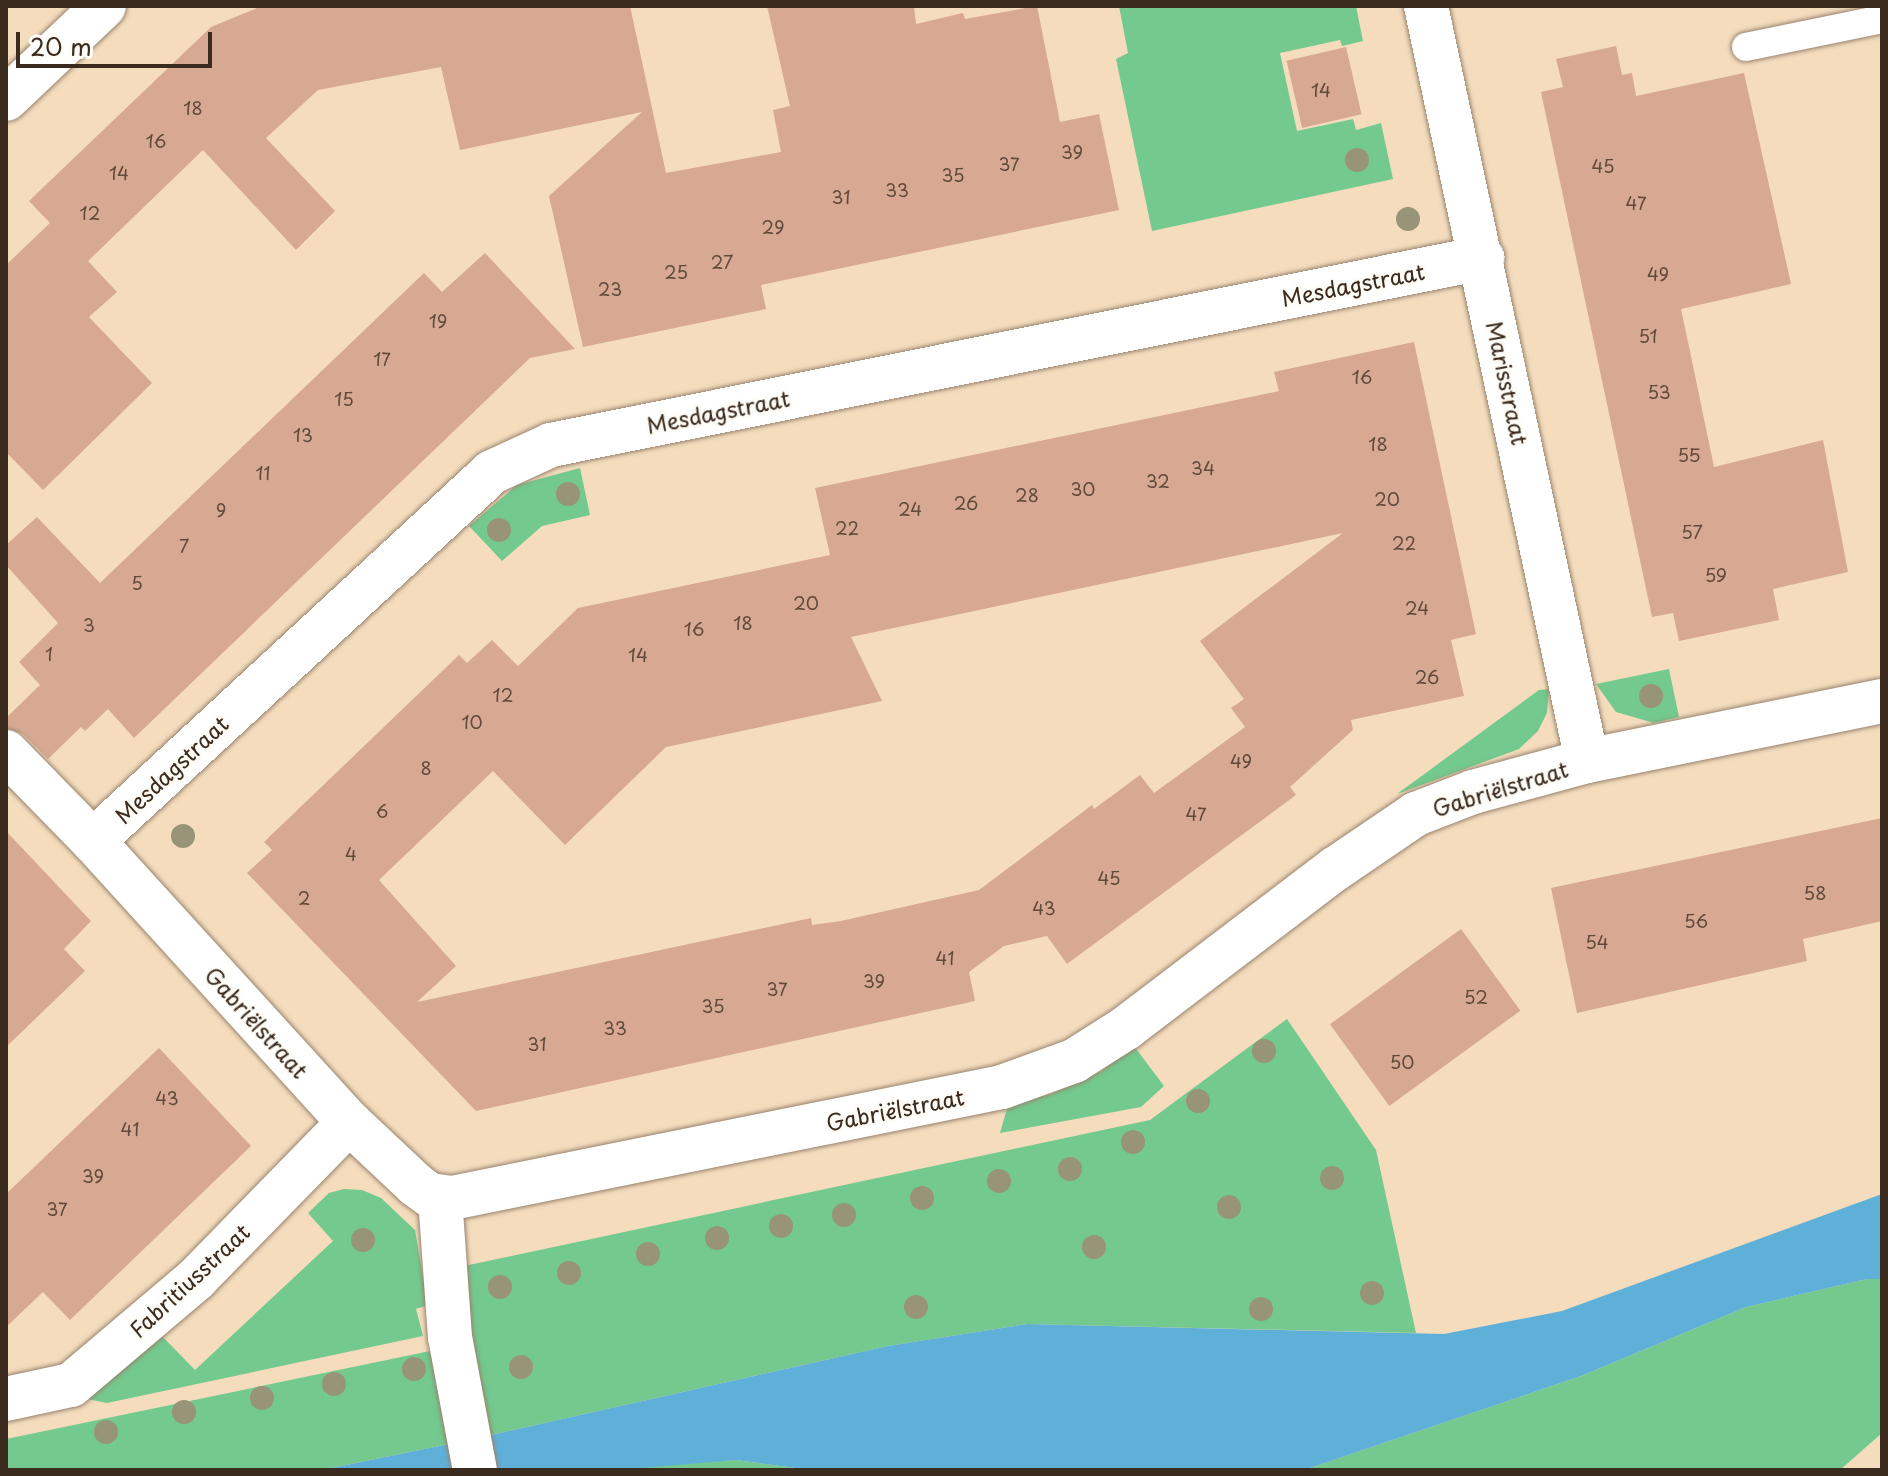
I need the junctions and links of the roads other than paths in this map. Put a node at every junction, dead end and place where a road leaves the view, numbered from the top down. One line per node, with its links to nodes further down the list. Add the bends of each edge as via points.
1 (104, 6): 5 (street)
2 (1426, 6): 6 (street, Marisstraat)
3 (1882, 19): 4 (lane)
4 (1746, 47)
5 (6, 99)
6 (1482, 258): 9 (street, Marisstraat); 10 (street, Mesdagstraat, via 551,445 492,472)
7 (1882, 701): 9 (street, Gabriëlstraat)
8 (6, 752): 10 (street, Gabriëlstraat)
9 (1587, 761): 12 (street, Gabriëlstraat, via 1473,792 1416,814 1074,1061 1002,1087)
10 (93, 841): 11 (street, Gabriëlstraat)
11 (349, 1122): 12 (street, Gabriëlstraat, via 416,1185); 13 (street, Fabritiusstraat, via 196,1279 71,1385)
12 (440, 1198): 14 (street, via 450,1337)
13 (6, 1399)
14 (475, 1470)

